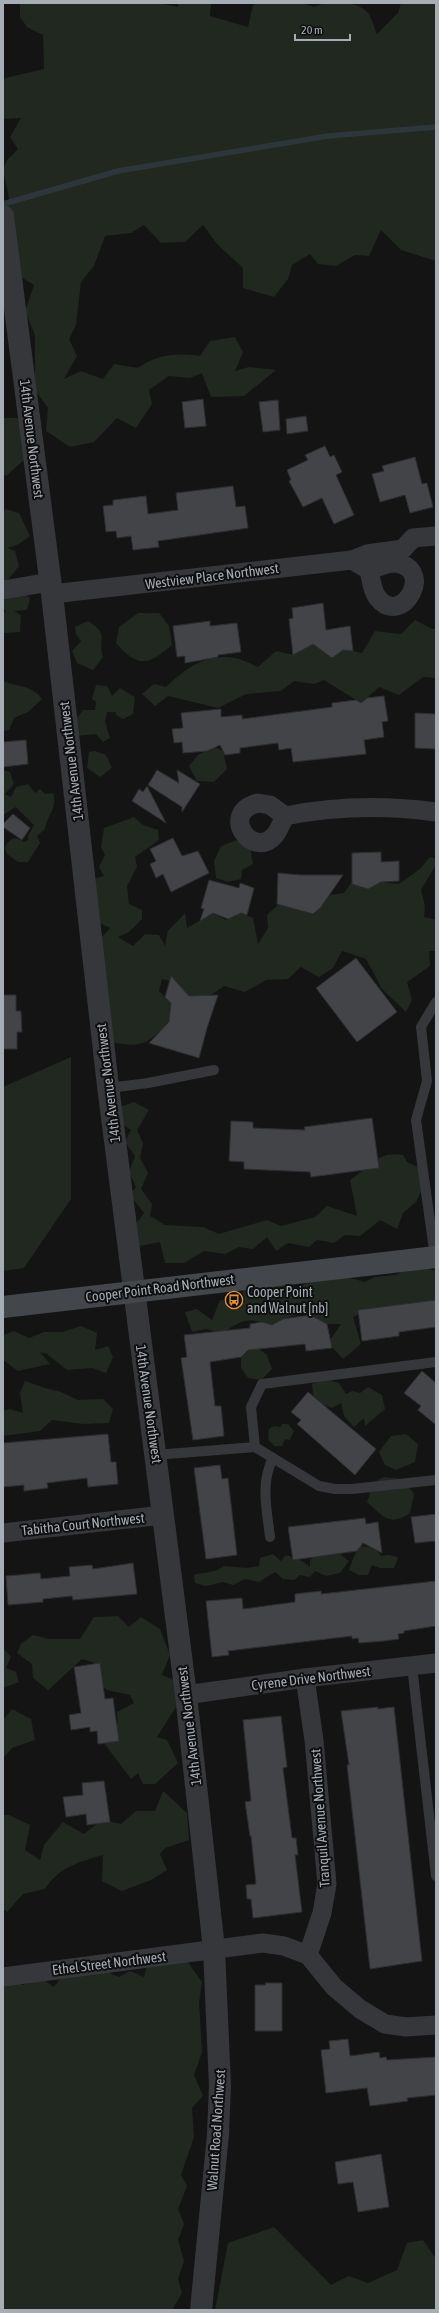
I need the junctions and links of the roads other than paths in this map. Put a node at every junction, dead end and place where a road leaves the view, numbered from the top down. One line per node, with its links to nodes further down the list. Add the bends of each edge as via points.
1 (3, 216): 5 (street, 14th Avenue Northwest)
2 (436, 536): 3 (street, Westview Place Northwest, via 413,538 403,550 366,554)
3 (352, 560): 4 (street); 5 (street, Westview Place Northwest)
4 (369, 570)
5 (51, 588): 6 (street, Westview Place Northwest); 11 (street, 14th Avenue Northwest)
6 (3, 590)
7 (436, 812): 8 (street, via 409,808 350,808 313,810)
8 (285, 816)
9 (436, 1002): 12 (lane, via 421,1027 427,1081 416,1120)
10 (214, 1070): 11 (lane)
11 (108, 1088): 13 (street, 14th Avenue Northwest)
12 (436, 1257): 13 (main road, Cooper Point Road Northwest)
13 (133, 1291): 14 (main road, Cooper Point Road Northwest); 17 (street, 14th Avenue Northwest)
14 (3, 1307)
15 (436, 1362): 16 (lane, via 262,1384 251,1406)
16 (254, 1447): 17 (lane); 18 (lane)
17 (155, 1455): 20 (street, 14th Avenue Northwest)
18 (273, 1458): 19 (lane, via 319,1486 335,1489); 22 (lane, via 264,1483)
19 (436, 1480)
20 (163, 1515): 21 (street, Tabitha Court Northwest); 26 (street, 14th Avenue Northwest)
21 (3, 1533)
22 (270, 1537)
23 (436, 1663): 24 (street, Cyrene Drive Northwest)
24 (412, 1666): 25 (street, Cyrene Drive Northwest); 27 (lane)
25 (305, 1678): 26 (street, Cyrene Drive Northwest); 29 (street, Tranquil Avenue Northwest, via 314,1740 327,1884 322,1913)
26 (186, 1695): 28 (street, 14th Avenue Northwest)
27 (436, 1876)
28 (214, 1949): 29 (street, Ethel Street Northwest, via 263,1943 284,1946); 30 (street, Ethel Street Northwest); 32 (street, Walnut Road Northwest, via 220,2086 218,2134)
29 (308, 1955): 31 (street, via 334,1987 360,2009 385,2024 406,2027)
30 (3, 1977)
31 (436, 2025)
32 (201, 2310)

